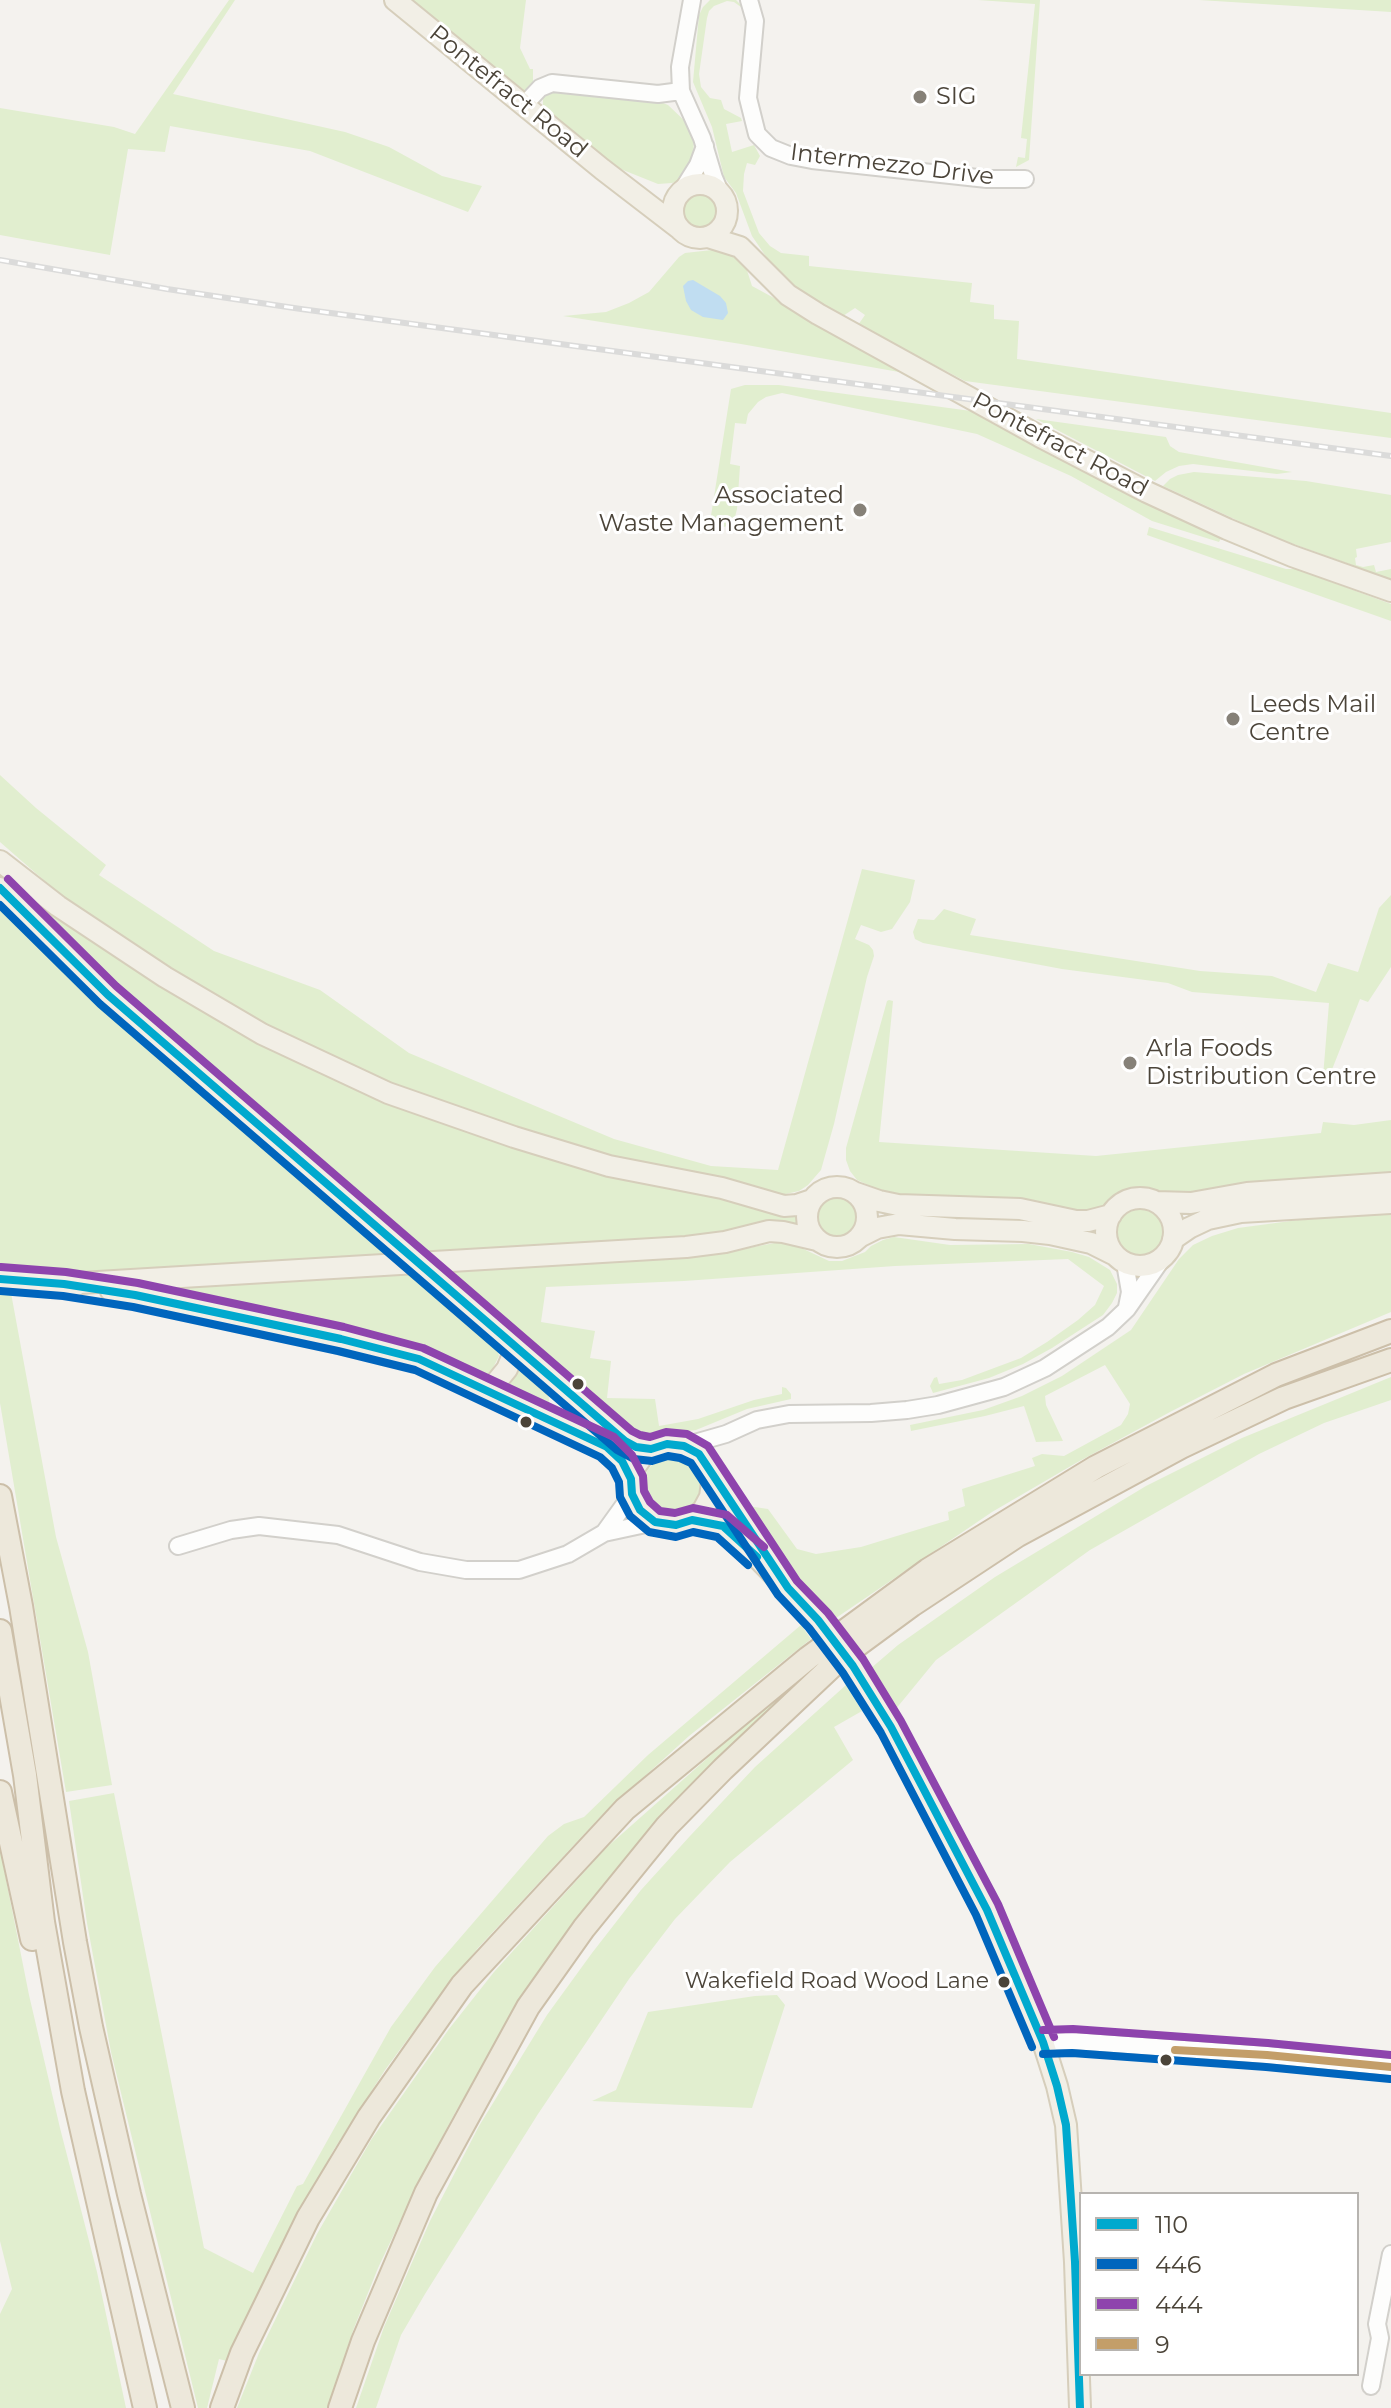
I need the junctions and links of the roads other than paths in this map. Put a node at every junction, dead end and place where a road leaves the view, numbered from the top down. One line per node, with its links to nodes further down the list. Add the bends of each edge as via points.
1 (395, 0): 5 (main road, Pontefract Road)
2 (692, 0): 4 (street)
3 (749, 0): 7 (street, Intermezzo Drive, via 755,21 748,98 757,134 771,148 812,160)
4 (681, 91): 5 (street, via 658,94 552,83); 6 (street)
5 (524, 105): 8 (main road, Pontefract Road)
6 (705, 146): 9 (street); 10 (street)
7 (1025, 179)
8 (621, 182): 9 (main road, Pontefract Road, via 646,191); 11 (main road, Pontefract Road)
9 (683, 190): 10 (main road, via 706,184); 11 (main road, via 673,213)
10 (722, 196): 12 (main road, via 727,217); 13 (main road, Pontefract Road)
11 (680, 229): 12 (main road)
12 (708, 237): 13 (main road, Pontefract Road, via 732,242)
13 (753, 257): 14 (main road, Pontefract Road, via 788,295 1039,436 1227,529)
14 (1391, 591)
15 (0, 861): 19 (main road, via 165,977 262,1034 388,1093 609,1166 784,1206)
16 (0, 888): 31 (main road, bridge, via 108,995)
17 (1391, 1183): 20 (main road)
18 (856, 1193): 19 (main road, via 835,1186); 22 (main road, via 898,1205 1020,1209 1076,1221); 23 (main road, via 867,1209)
19 (812, 1200): 24 (main road, via 807,1221)
20 (1156, 1202): 22 (main road, via 1136,1199); 25 (main road, via 1169,1214 1174,1231)
21 (1391, 1203): 25 (main road, via 1233,1213 1189,1228)
22 (1111, 1215): 26 (main road, via 1108,1243)
23 (861, 1236): 24 (main road, via 845,1246); 26 (main road, via 899,1224 1023,1231 1081,1240)
24 (817, 1240): 28 (main road, via 769,1231 686,1247)
25 (1169, 1248): 26 (main road, via 1148,1266); 29 (street)
26 (1120, 1259): 29 (street, via 1130,1292)
27 (0, 1279): 28 (main road)
28 (64, 1284): 33 (main road, via 354,1342 419,1359)
29 (1127, 1309): 34 (street, via 1045,1368 1004,1387 907,1410 789,1414)
30 (1391, 1331): 54 (highway, via 1276,1375 1096,1467 928,1570 808,1658 625,1809 462,1985 377,2105 308,2218 242,2353)
31 (512, 1344): 33 (main road, via 507,1369); 36 (main road, via 625,1441)
32 (1391, 1360): 55 (highway, via 1271,1404 1018,1535 844,1655 723,1769 658,1837 528,2007 426,2193)
33 (489, 1391): 38 (main road, via 607,1447 622,1461)
34 (726, 1434): 35 (street); 37 (street)
35 (684, 1446): 36 (main road); 37 (main road)
36 (651, 1449): 38 (main road, via 635,1467)
37 (708, 1466): 40 (main road, via 710,1497); 44 (main road)
38 (632, 1486): 41 (main road, via 640,1510); 42 (street)
39 (0, 1496): 53 (highway, via 91,2027)
40 (692, 1520): 41 (main road, via 676,1525); 44 (main road, via 723,1526)
41 (655, 1522): 42 (street)
42 (604, 1533): 43 (street, via 568,1554 519,1570 466,1570 420,1562 338,1535 259,1526)
43 (178, 1546)
44 (788, 1588): 47 (main road, bridge, via 853,1666 891,1727 987,1910)
45 (0, 1631): 49 (highway, via 43,1922)
46 (0, 1792): 49 (highway, via 47,2016)
47 (1043, 2042): 48 (street); 56 (main road, via 1066,2125)
48 (1391, 2067)
49 (83, 2134): 52 (highway)
50 (1391, 2256): 51 (street, via 1377,2324 1376,2387)
51 (1354, 2381)
52 (145, 2408)
53 (183, 2408)
54 (222, 2408)
55 (340, 2408)
56 (1080, 2408)

